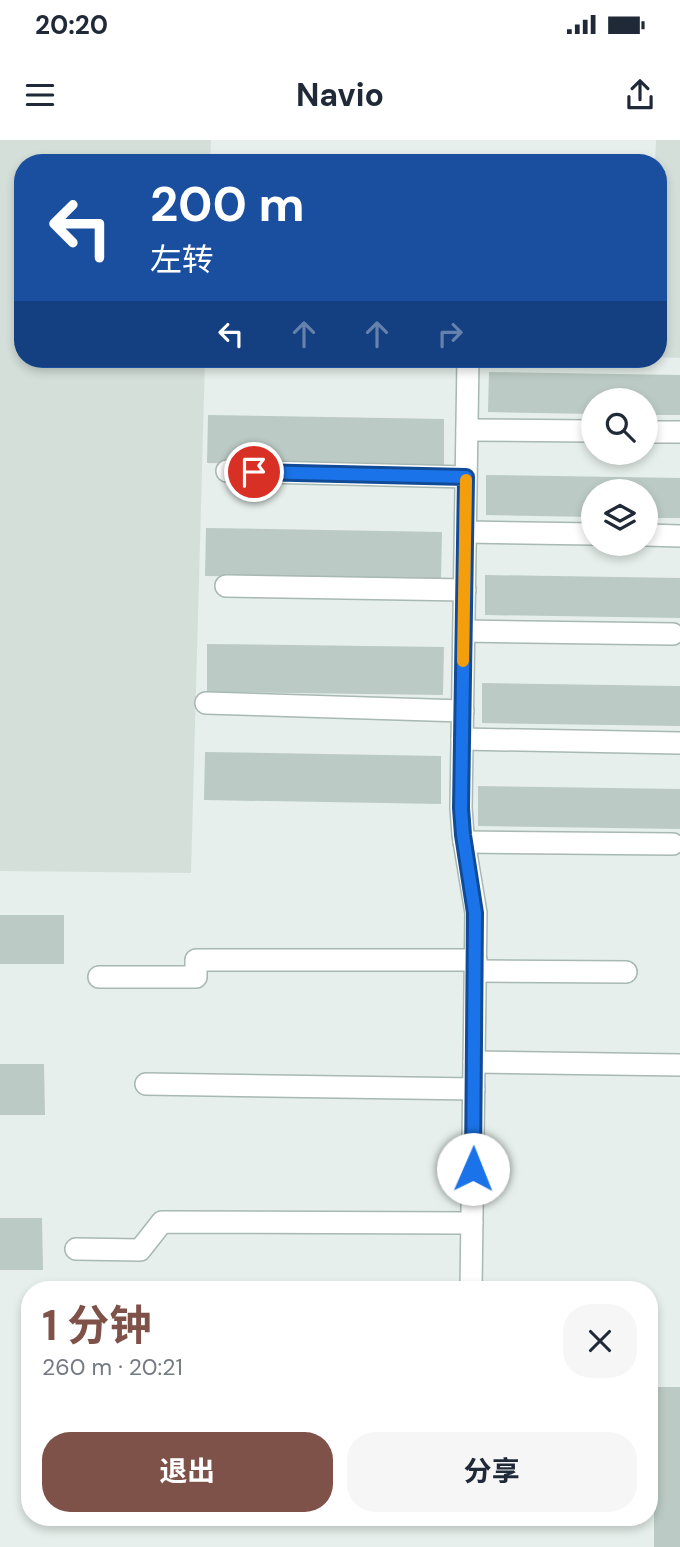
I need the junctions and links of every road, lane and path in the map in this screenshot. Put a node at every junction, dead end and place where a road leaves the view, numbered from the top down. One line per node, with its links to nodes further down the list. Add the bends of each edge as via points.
1 (468, 368): 2 (lane)
2 (467, 430): 3 (lane); 7 (lane)
3 (581, 431)
4 (658, 432): 5 (lane)
5 (679, 432)
6 (227, 471): 7 (lane)
7 (466, 477): 8 (lane)
8 (466, 532): 9 (lane); 13 (lane)
9 (581, 534)
10 (658, 535): 11 (lane)
11 (680, 536)
12 (226, 586): 13 (lane)
13 (464, 590): 14 (lane)
14 (464, 631): 15 (lane); 17 (lane)
15 (673, 634)
16 (206, 703): 17 (lane)
17 (463, 711): 18 (lane)
18 (462, 739): 19 (lane); 20 (lane)
19 (680, 743)
20 (464, 842): 21 (lane); 22 (lane, via 475,913)
21 (673, 844)
22 (476, 965): 23 (lane); 24 (lane, via 196,960 196,977); 25 (lane)
23 (626, 972)
24 (99, 977)
25 (474, 1062): 26 (lane); 28 (lane)
26 (680, 1065)
27 (146, 1084): 28 (lane)
28 (474, 1088): 29 (lane)
29 (472, 1223): 30 (lane, via 162,1222 140,1250); 31 (lane)
30 (76, 1249)
31 (471, 1281)

